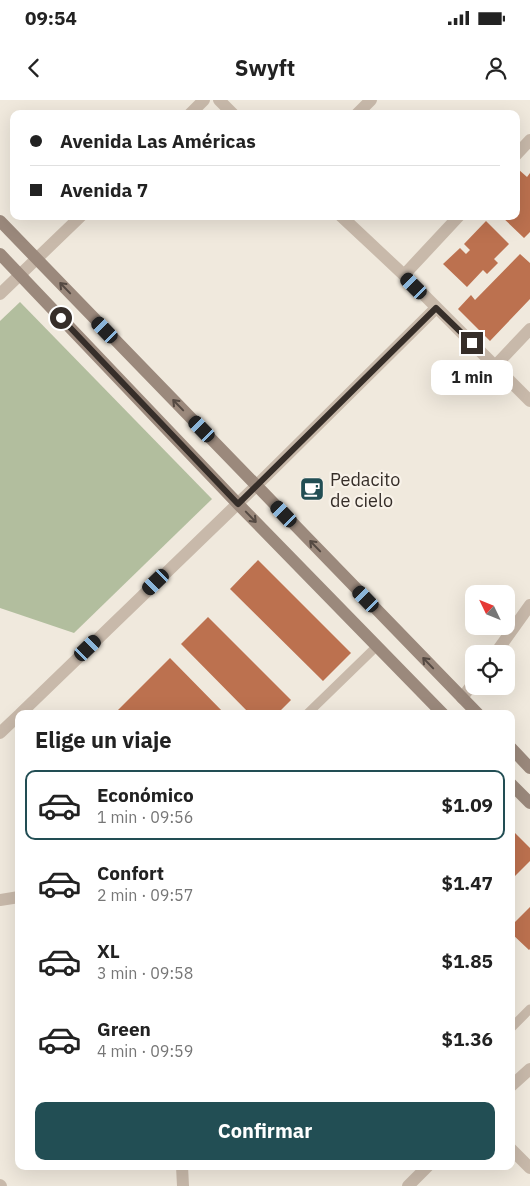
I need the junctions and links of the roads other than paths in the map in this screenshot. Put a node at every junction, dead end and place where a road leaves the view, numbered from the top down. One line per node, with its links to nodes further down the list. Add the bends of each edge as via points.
1 (204, 100): 4 (street)
2 (219, 100): 5 (street)
3 (371, 100): 6 (street)
4 (194, 110)
5 (229, 110)
6 (362, 110)
7 (530, 140): 8 (street)
8 (520, 151)
9 (77, 220): 14 (street)
10 (345, 220): 16 (street)
11 (455, 220): 16 (street)
12 (0, 221): 14 (main road)
13 (0, 254): 15 (main road)
14 (36, 258): 15 (street); 22 (main road, one-way to 14)
15 (20, 275): 17 (street); 23 (main road)
16 (404, 275): 18 (street)
17 (0, 294)
18 (436, 308): 20 (street); 22 (street)
19 (530, 329): 20 (street)
20 (495, 366): 21 (street)
21 (530, 401)
22 (256, 486): 23 (street); 28 (main road, one-way to 22)
23 (238, 504): 26 (main road, one-way to 26); 29 (street)
24 (530, 606): 25 (street)
25 (502, 645)
26 (377, 646): 30 (lane); 31 (main road)
27 (465, 694): 28 (street)
28 (462, 698): 32 (main road)
29 (23, 710)
30 (311, 710)
31 (439, 710)
32 (474, 710)
33 (15, 718): 34 (street)
34 (0, 732)
35 (515, 752): 36 (main road)
36 (530, 768)
37 (515, 788): 38 (main road)
38 (530, 803)
39 (15, 898): 40 (street)
40 (0, 900)
41 (530, 1009): 42 (lane)
42 (515, 1024)
43 (530, 1069): 44 (street)
44 (515, 1082)
45 (515, 1153): 46 (street)
46 (530, 1168)
47 (182, 1170): 49 (street)
48 (424, 1170): 50 (street)
49 (183, 1186)
50 (408, 1186)

